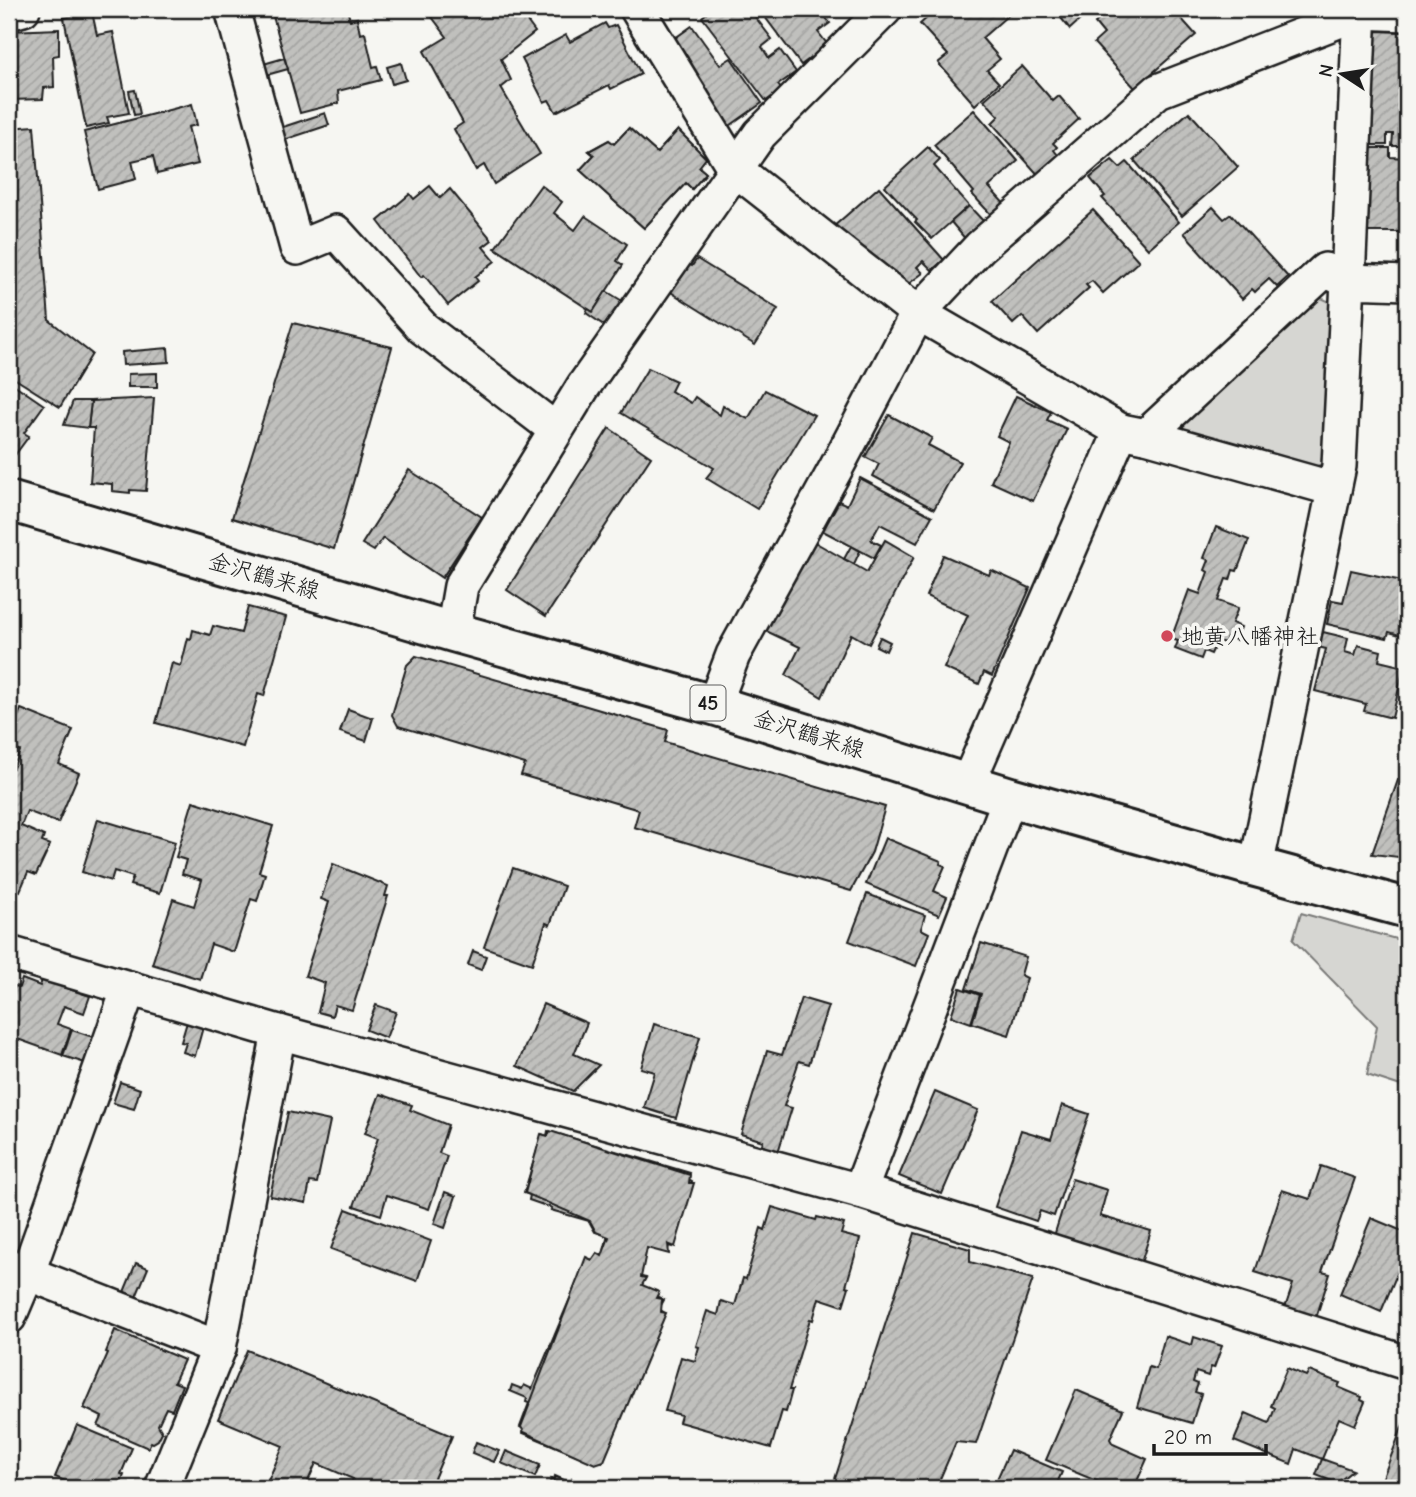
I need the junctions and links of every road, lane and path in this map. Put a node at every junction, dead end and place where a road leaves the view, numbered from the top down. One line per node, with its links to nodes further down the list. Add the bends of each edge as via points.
1 (23, 9): 6 (street)
2 (232, 9): 12 (street, via 297,248 336,232 423,328)
3 (637, 9): 8 (street)
4 (886, 9): 8 (street, via 760,134)
5 (1360, 10): 7 (street); 9 (street); 11 (street, via 1158,91 980,247)
6 (9, 13)
7 (1407, 14)
8 (735, 169): 11 (street); 12 (street)
9 (1348, 281): 10 (street); 13 (street, via 1325,270); 14 (street)
10 (1407, 283)
11 (918, 313): 13 (street); 17 (street, via 733,654)
12 (556, 430): 16 (street, via 461,586)
13 (1134, 433): 14 (street); 18 (street)
14 (1334, 489): 20 (street)
15 (9, 501): 16 (main road, 金沢鶴来線 / 45)
16 (453, 632): 17 (main road, 金沢鶴来線 / 45)
17 (714, 705): 18 (main road, 金沢鶴来線 / 45)
18 (968, 783): 19 (main road, 金沢鶴来線 / 45)
19 (1010, 797): 20 (main road, 金沢鶴来線 / 45); 25 (street)
20 (1256, 867): 21 (main road, 金沢鶴来線 / 45)
21 (1407, 908)
22 (9, 953): 23 (street)
23 (129, 988): 24 (street); 26 (street)
24 (279, 1032): 25 (street); 28 (street)
25 (860, 1191): 29 (street)
26 (18, 1269): 27 (street); 28 (street)
27 (9, 1317)
28 (219, 1348): 30 (street)
29 (1407, 1363)
30 (162, 1488)

